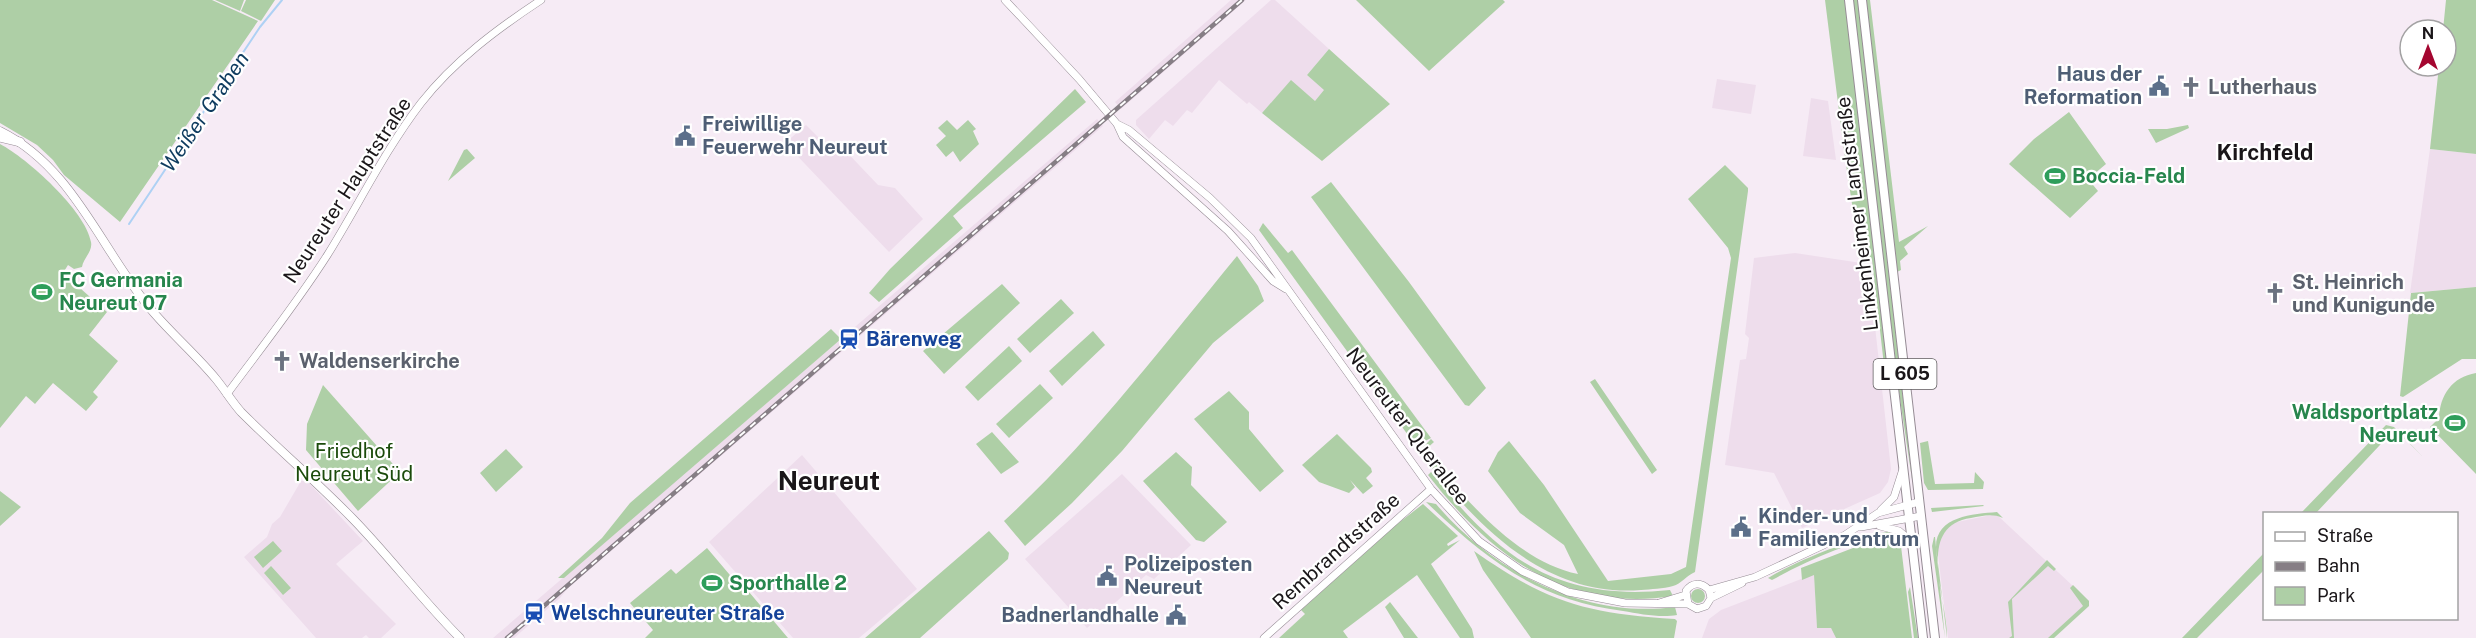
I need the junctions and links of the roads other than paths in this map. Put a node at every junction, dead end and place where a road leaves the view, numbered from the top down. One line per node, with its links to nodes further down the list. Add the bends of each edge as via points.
1 (541, 0): 9 (street, Neureuter Hauptstraße, via 490,36 450,71 422,103 320,267)
2 (1005, 0): 5 (street, Neureuter Querallee)
3 (1849, 0): 10 (main road, Linkenheimer Landstraße / L 605)
4 (1862, 0): 12 (main road, Linkenheimer Landstraße / L 605)
5 (1118, 124): 8 (street, Neureuter Querallee, via 1128,142 1222,225 1273,281); 8 (street, Neureuter Querallee, via 1229,216 1268,259)
6 (1, 132): 7 (highway)
7 (20, 142): 9 (main road, via 68,188 127,279)
8 (1287, 290): 11 (street, Neureuter Querallee)
9 (227, 394): 26 (main road, via 353,519)
10 (1903, 469): 13 (main road, Linkenheimer Landstraße / L 605); 14 (street, via 1893,497)
11 (1431, 489): 25 (street, Neureuter Querallee, via 1479,541 1527,574 1583,596); 27 (street, Rembrandtstraße)
12 (1919, 502): 13 (street, Neureuter Querallee); 15 (main road, Linkenheimer Landstraße / L 605)
13 (1907, 504): 14 (street, Neureuter Querallee); 16 (main road, Linkenheimer Landstraße)
14 (1878, 513): 18 (street, Neureuter Querallee)
15 (1921, 516): 16 (street, Neureuter Querallee); 29 (main road, Linkenheimer Landstraße / L 605)
16 (1909, 518): 17 (street, Neureuter Querallee); 19 (main road, Linkenheimer Landstraße)
17 (1877, 525): 18 (street, Neureuter Querallee); 19 (street, via 1899,531)
18 (1858, 527): 20 (street, Neureuter Querallee)
19 (1911, 541): 28 (main road, Linkenheimer Landstraße)
20 (1747, 580): 21 (street, Neureuter Querallee); 23 (street, Neureuter Querallee)
21 (1708, 590): 22 (street, Neureuter Querallee, via 1694,584); 23 (street)
22 (1685, 595): 24 (street); 25 (street, Neureuter Querallee)
23 (1711, 598): 24 (street, Neureuter Querallee, via 1701,609)
24 (1688, 604): 25 (street, Neureuter Querallee)
25 (1654, 605)
26 (459, 638)
27 (1264, 638)
28 (1923, 638)
29 (1935, 638)

